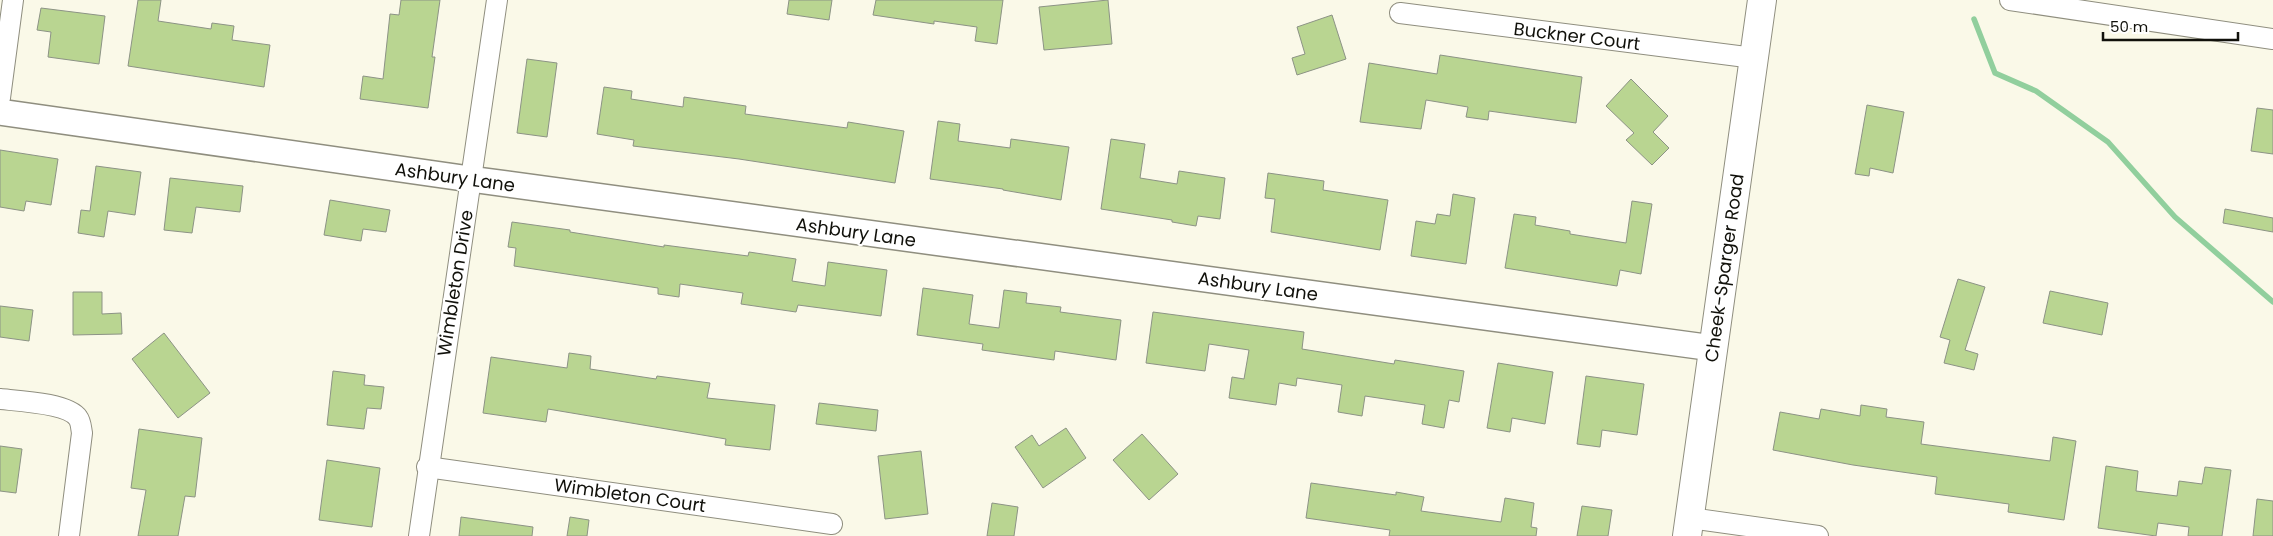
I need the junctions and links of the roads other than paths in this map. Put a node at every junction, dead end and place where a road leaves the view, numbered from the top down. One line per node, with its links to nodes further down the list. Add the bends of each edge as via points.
1 (13, 0): 8 (street)
2 (497, 0): 10 (street, Wimbleton Drive)
3 (1762, 0): 7 (main road, Cheek-Sparger Road)
4 (2010, 0): 6 (street)
5 (1400, 13): 7 (street, Buckner Court)
6 (2273, 39)
7 (1754, 58): 11 (main road, Cheek-Sparger Road)
8 (0, 98)
9 (0, 112): 10 (street, Ashbury Lane)
10 (470, 179): 11 (street, Ashbury Lane); 13 (street, Wimbleton Drive)
11 (1713, 348): 15 (main road, Cheek-Sparger Road)
12 (0, 399): 16 (street, via 60,407 80,419 82,433)
13 (427, 467): 14 (street, Wimbleton Court); 17 (street, Wimbleton Drive)
14 (832, 524)
15 (1689, 527): 18 (street)
16 (69, 536)
17 (419, 536)
18 (1818, 536)

